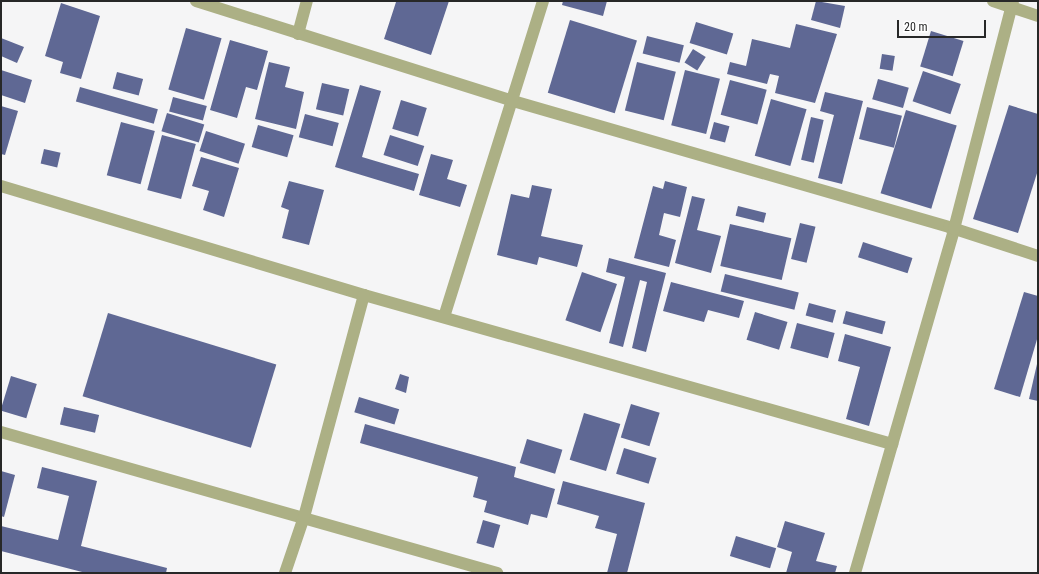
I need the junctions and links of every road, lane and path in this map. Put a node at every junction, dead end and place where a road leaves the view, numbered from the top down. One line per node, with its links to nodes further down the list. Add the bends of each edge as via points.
1 (196, 1): 7 (street)
2 (307, 1): 7 (street)
3 (544, 1): 8 (street)
4 (993, 1): 5 (street)
5 (1012, 4): 6 (street); 10 (street)
6 (1038, 16)
7 (298, 34): 8 (street)
8 (513, 101): 10 (street); 13 (street)
9 (1, 186): 12 (street)
10 (954, 229): 11 (street); 15 (street)
11 (1038, 256)
12 (364, 295): 13 (street); 16 (street)
13 (444, 317): 15 (street)
14 (1, 432): 16 (street)
15 (892, 444): 19 (street)
16 (304, 517): 17 (street); 18 (street)
17 (285, 573)
18 (497, 573)
19 (855, 573)

